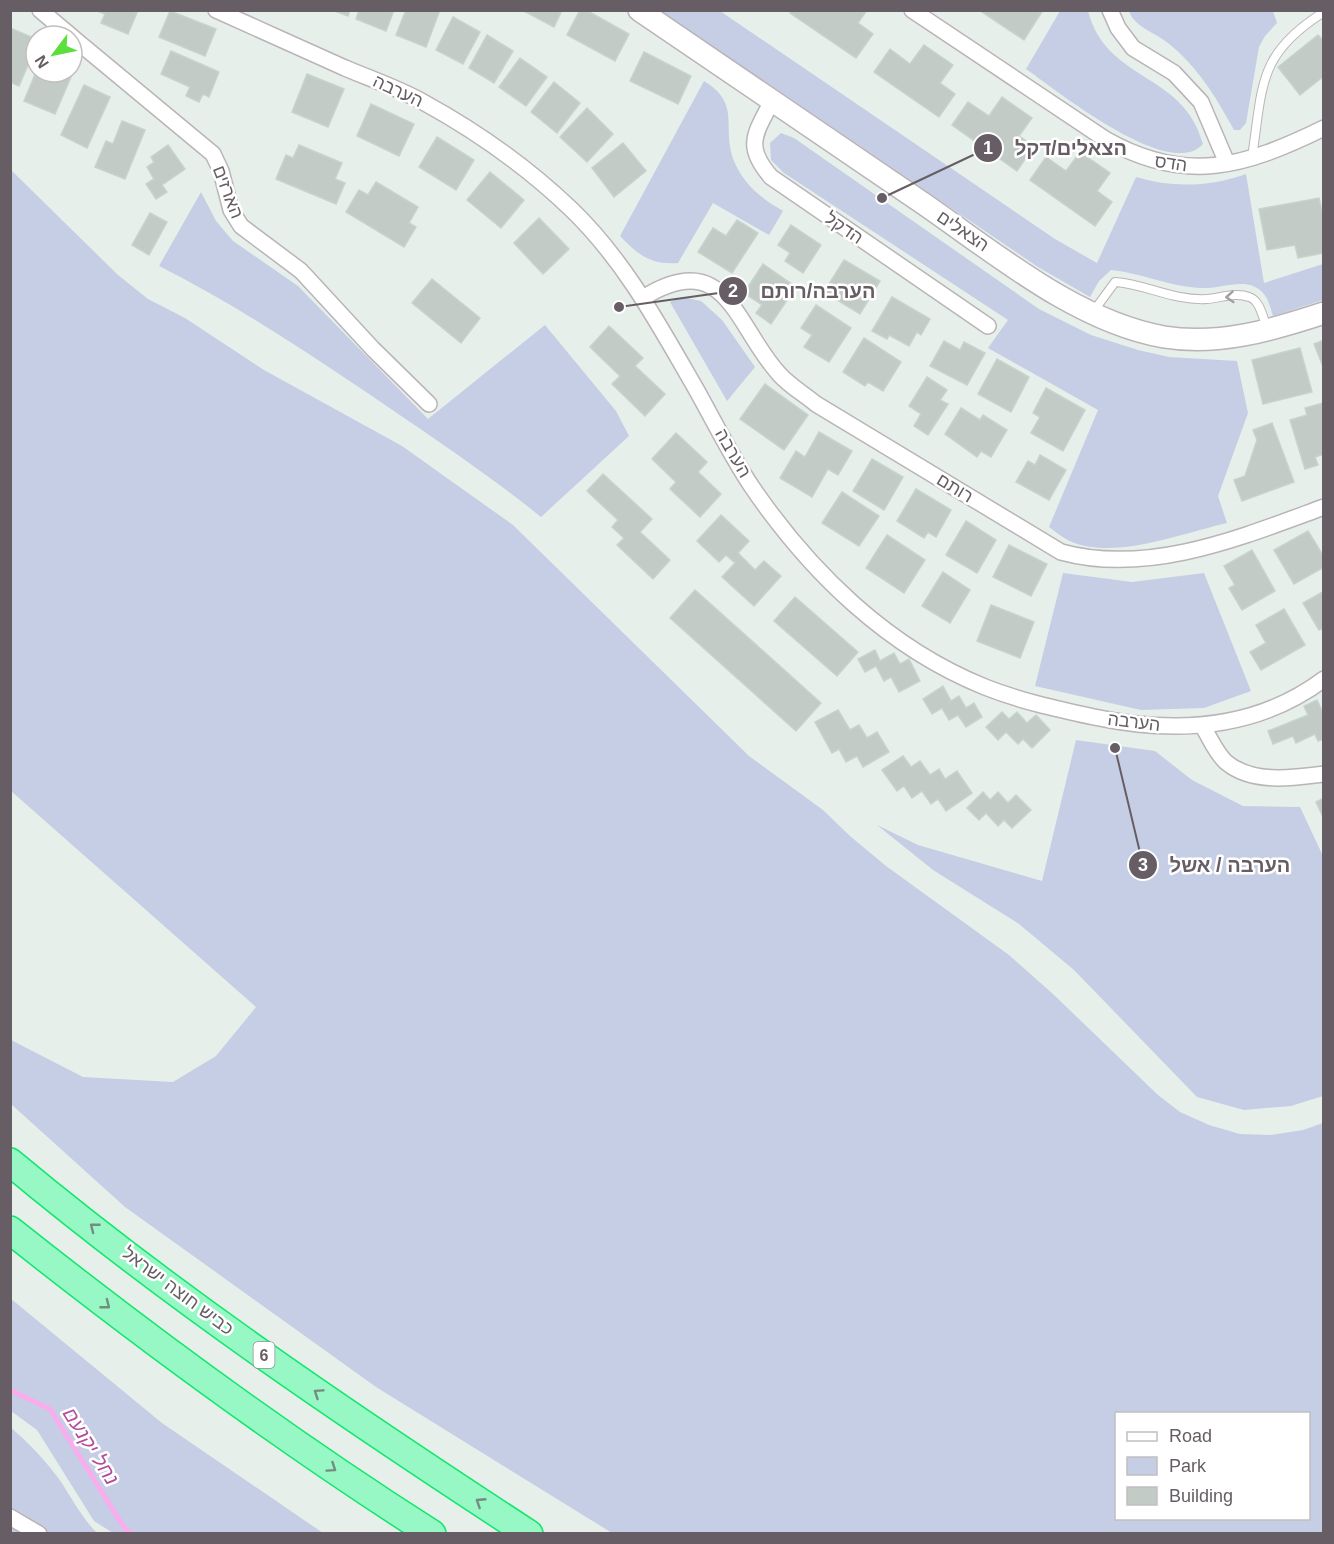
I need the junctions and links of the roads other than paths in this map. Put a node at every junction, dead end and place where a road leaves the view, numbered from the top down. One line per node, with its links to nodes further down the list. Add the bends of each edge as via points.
1 (40, 10): 7 (street, הארזים)
2 (216, 10): 13 (street, הערבה, via 420,100 474,132 573,210 610,251)
3 (639, 10): 9 (street, הצאלים)
4 (912, 10): 12 (street, הדס, via 1133,155 1166,166 1209,168)
5 (1110, 10): 12 (street, via 1133,48 1174,73 1202,102)
6 (1323, 12): 11 (lane, via 1300,27 1278,49 1265,74)
7 (57, 24)
8 (84, 46): 18 (street, הארזים, via 213,154 231,210 241,226 301,271)
9 (772, 101): 14 (street, הצאלים, via 1031,277); 16 (street, הדקל, via 753,147 758,162 771,177)
10 (1323, 128): 11 (street, הדס)
11 (1252, 157): 12 (street, הדס)
12 (1227, 163)
13 (643, 298): 19 (street, רותם, via 678,280 702,283 724,295 780,375 816,404 1061,552 1087,559 1125,561 1195,549); 21 (street, הערבה, via 751,485 817,570 860,611 901,641 984,687 1102,719 1155,727)
14 (1093, 312): 17 (street, הצאלים, via 1117,324 1164,337 1200,340); 17 (lane, one-way to 14, via 1257,301 1248,296 1174,297 1125,282 1115,282 1108,288)
15 (1323, 313): 17 (street, הצאלים)
16 (988, 326)
17 (1268, 330)
18 (429, 404)
19 (1323, 507)
20 (1323, 679): 21 (street, הערבה, via 1281,704)
21 (1203, 727): 22 (street, via 1226,762 1246,772 1281,779)
22 (1323, 774)
23 (10, 1162): 28 (highway, כביש חוצה ישראל / 6, one-way to 23, via 299,1380)
24 (10, 1230): 27 (highway, one-way to 27, via 146,1337 302,1448)
25 (10, 1517): 26 (street)
26 (39, 1533)
27 (432, 1533)
28 (529, 1533)

